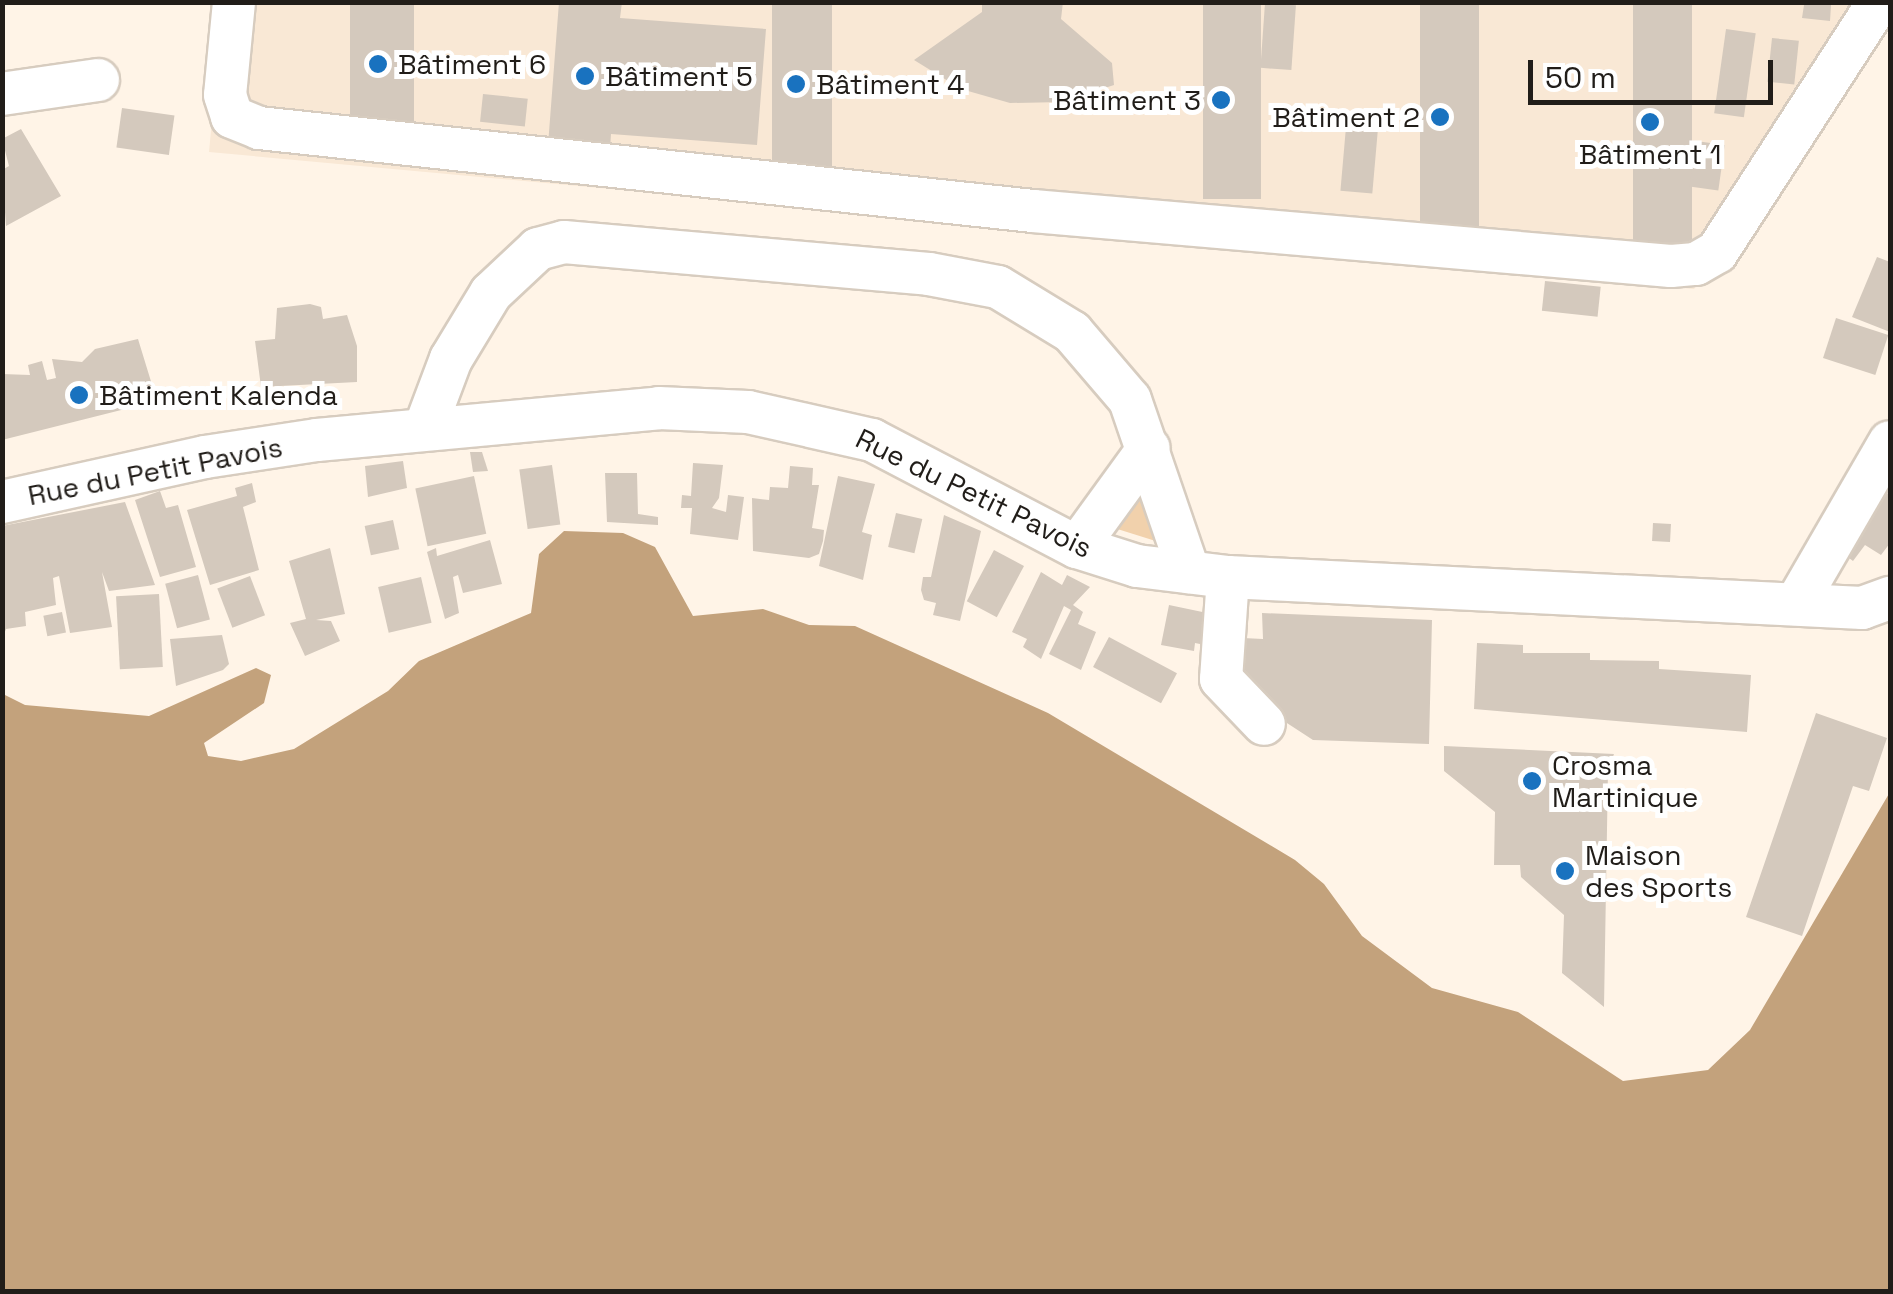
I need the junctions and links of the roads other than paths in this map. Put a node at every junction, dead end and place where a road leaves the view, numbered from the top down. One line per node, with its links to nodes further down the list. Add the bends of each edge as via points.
1 (234, 2): 2 (street, via 224,95 232,117 259,128 1033,211 1671,266 1696,264 1716,252)
2 (1879, 2)
3 (98, 80): 4 (street)
4 (2, 94)
5 (425, 428): 7 (street, via 451,359 513,267 538,249 564,242 614,241 998,287 1072,332 1130,400); 8 (street, Rue du Petit Pavois, via 205,456); 9 (street, Rue du Petit Pavois, via 659,408 816,423 872,440)
6 (1890, 442): 12 (street)
7 (1148, 448): 9 (street); 10 (street)
8 (2, 502)
9 (1078, 547): 10 (street, Rue du Petit Pavois, via 1138,566)
10 (1208, 574): 12 (street, Rue du Petit Pavois); 13 (street, via 1221,679)
11 (1890, 598): 12 (street, Rue du Petit Pavois, via 1862,608)
12 (1796, 604)
13 (1264, 724)

